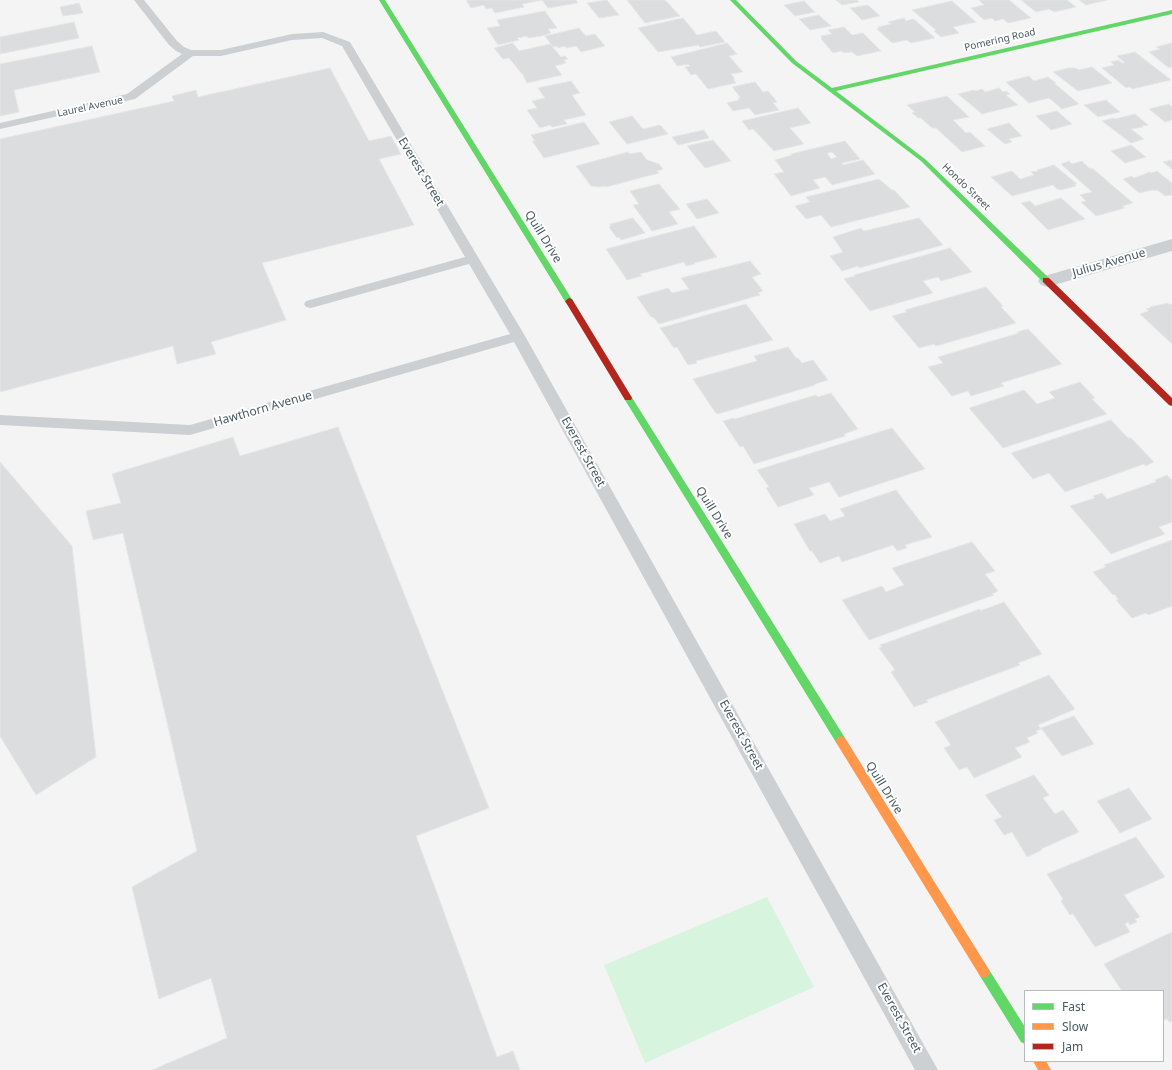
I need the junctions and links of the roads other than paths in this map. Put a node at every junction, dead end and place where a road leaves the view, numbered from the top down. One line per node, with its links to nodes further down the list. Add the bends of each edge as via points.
1 (139, 0): 5 (lane, via 173,43)
2 (382, 0): 15 (street, Quill Drive)
3 (733, 0): 6 (street, Hondo Street, via 794,62)
4 (1172, 12): 6 (street, Pomering Road)
5 (190, 53): 7 (lane, Laurel Avenue, via 131,97); 9 (lane, Everest Street, via 221,53 300,36 323,35 346,44)
6 (832, 90): 10 (street, Hondo Street, via 923,160)
7 (0, 126)
8 (1172, 245): 10 (street, Julius Avenue)
9 (473, 259): 11 (lane); 12 (lane, Everest Street)
10 (1047, 281): 13 (street, Hondo Street)
11 (311, 304)
12 (518, 336): 14 (lane, Hawthorn Avenue, via 190,430); 16 (lane, Everest Street)
13 (1172, 403)
14 (0, 420)
15 (1024, 1036)
16 (927, 1070)

